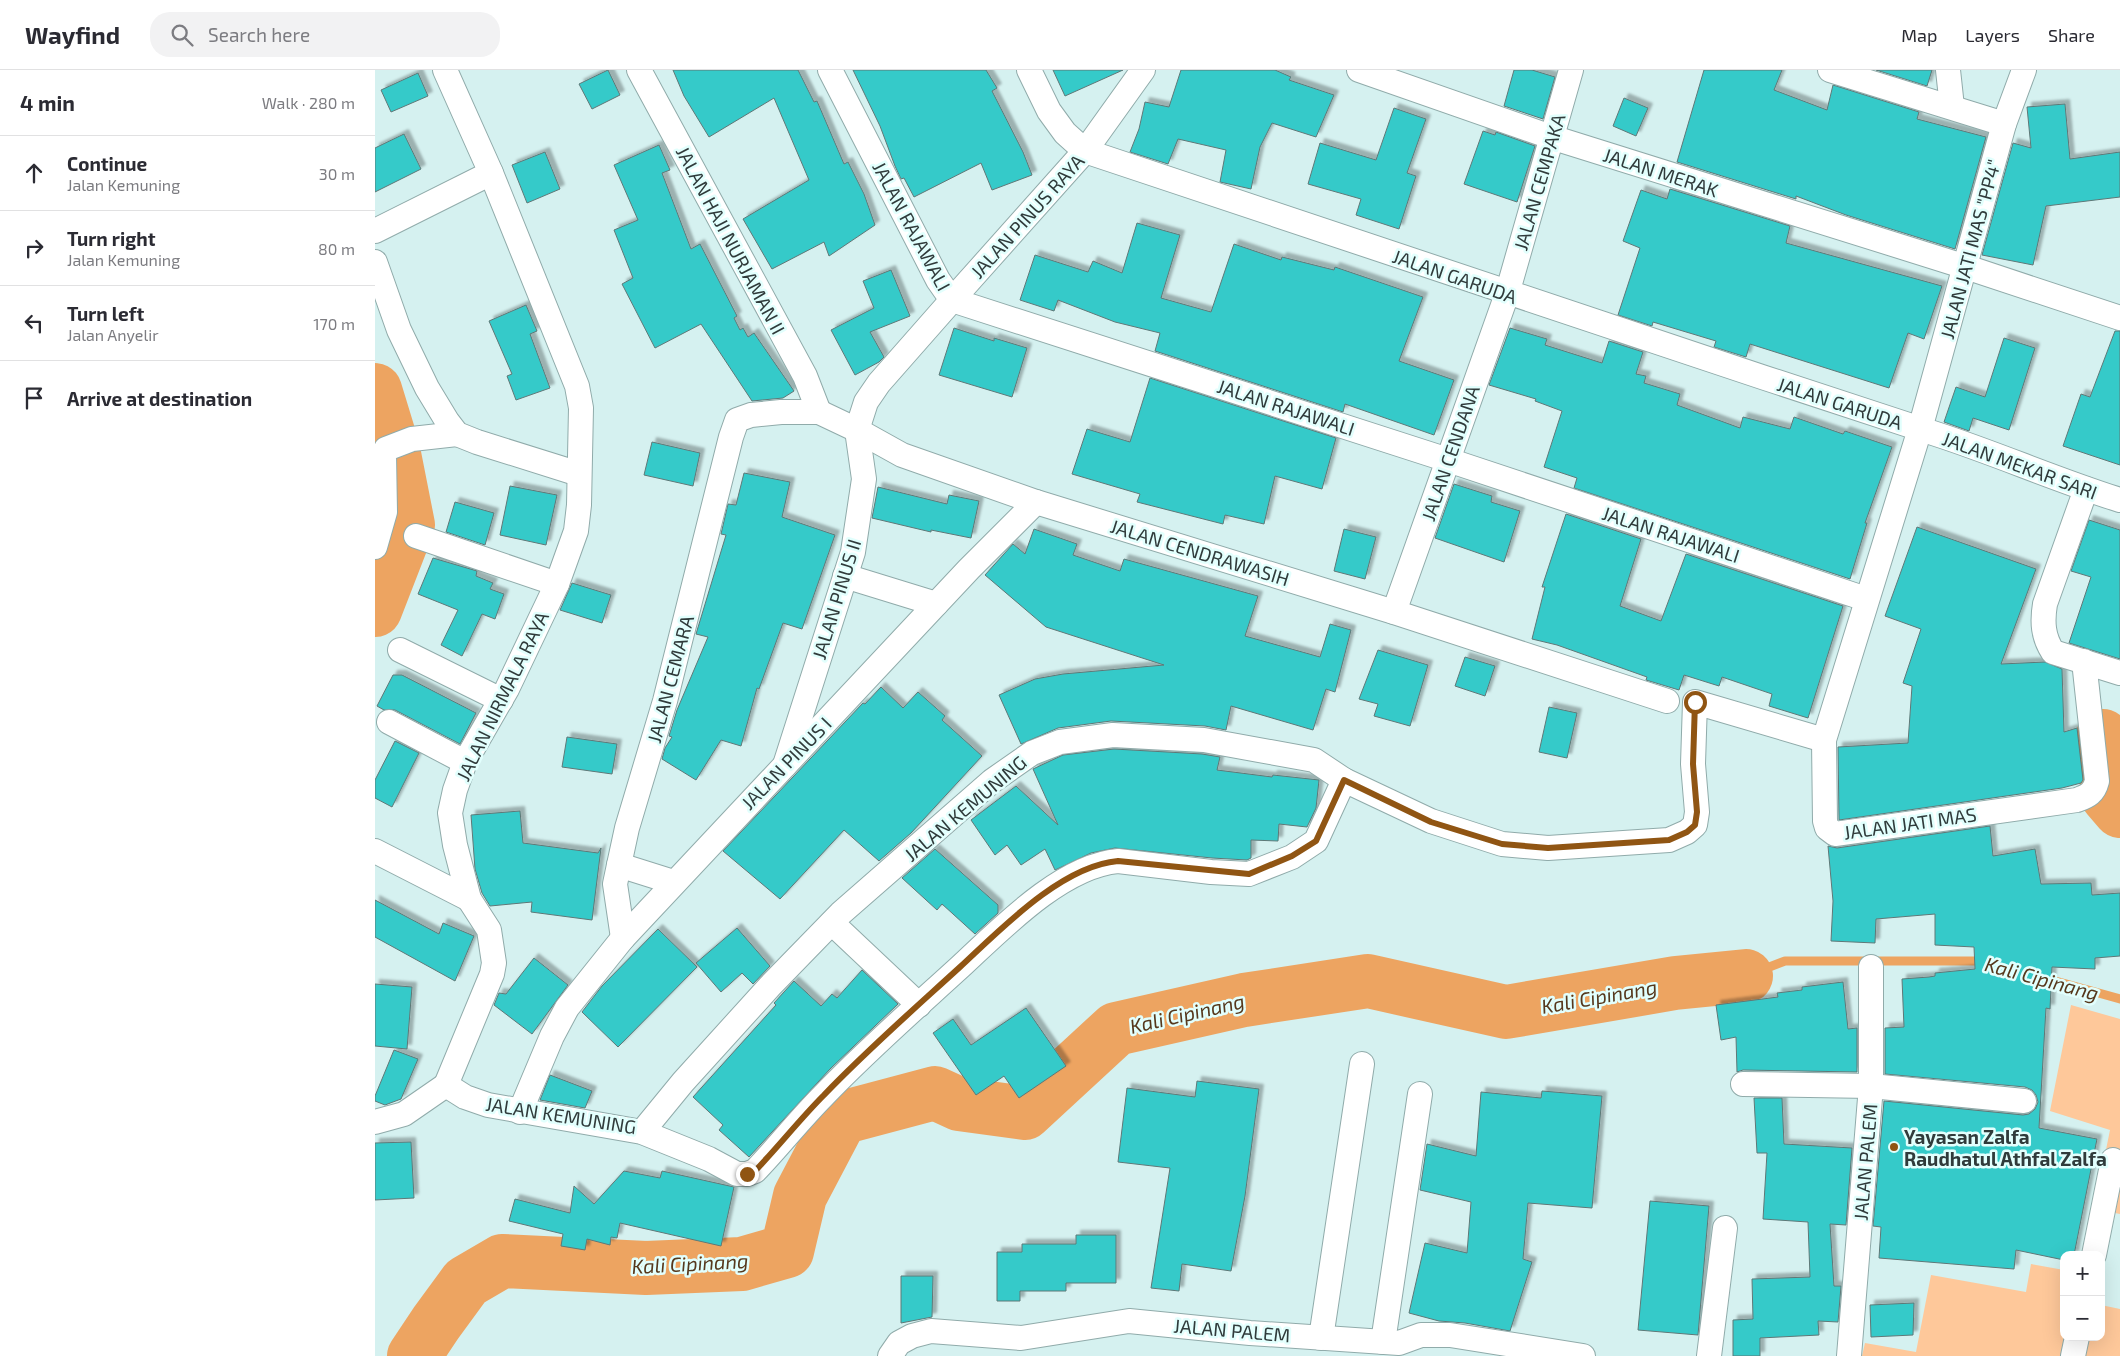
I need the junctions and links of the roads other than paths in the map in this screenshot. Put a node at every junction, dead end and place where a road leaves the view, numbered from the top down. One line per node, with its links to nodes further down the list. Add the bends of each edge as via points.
1 (445, 70): 15 (street, JALAN NIRMALA RAYA)
2 (639, 70): 22 (street, JALAN HAJI NURJAMAN II, via 805,376)
3 (830, 70): 20 (street, JALAN RAJAWALI, via 938,280)
4 (1029, 70): 14 (street, JALAN GARUDA, via 1049,111 1065,133)
5 (1143, 70): 14 (street, JALAN PINUS RAYA)
6 (1359, 70): 13 (street, JALAN MERAK)
7 (1571, 70): 13 (street, JALAN CEMPAKA)
8 (1830, 70): 11 (street)
9 (1948, 70): 11 (street)
10 (2024, 70): 12 (street, JALAN JATI MAS "PP4")
11 (1952, 107): 12 (street)
12 (2004, 124): 18 (street, JALAN JATI MAS "PP4")
13 (1551, 137): 18 (street, JALAN MERAK); 19 (street, JALAN CEMPAKA)
14 (1085, 151): 19 (street, JALAN GARUDA); 20 (street, JALAN PINUS RAYA)
15 (491, 173): 16 (street); 28 (street, JALAN NIRMALA RAYA, via 577,386 581,408)
16 (375, 231)
17 (375, 262): 26 (street, via 403,338 427,388)
18 (1966, 267): 21 (street, JALAN MERAK); 24 (street, JALAN JATI MAS "PP4")
19 (1507, 294): 24 (street, JALAN GARUDA); 27 (street, JALAN CENDANA)
20 (952, 300): 25 (street, JALAN PINUS RAYA, via 879,383 866,402); 27 (street, JALAN RAJAWALI)
21 (2120, 318)
22 (819, 412): 23 (street, JALAN CENDRAWASIH, via 781,412); 25 (street, JALAN CENDRAWASIH)
23 (737, 420): 53 (street, JALAN CEMARA)
24 (1920, 429): 29 (street, JALAN MEKAR SARI); 37 (street, JALAN JATI MAS)
25 (857, 430): 31 (street, JALAN CENDRAWASIH, via 902,455); 35 (street, JALAN PINUS II, via 864,479 853,552)
26 (457, 434): 28 (street); 32 (street, via 413,440 386,449)
27 (1448, 460): 37 (street, JALAN RAJAWALI); 39 (street, JALAN CENDANA)
28 (579, 474): 36 (street, JALAN NIRMALA RAYA, via 576,531)
29 (2085, 489): 30 (street, JALAN MEKAR SARI); 41 (street, via 2043,616 2044,634 2053,652)
30 (2120, 500)
31 (1036, 502): 38 (street, JALAN PINUS I); 39 (street, JALAN CENDRAWASIH)
32 (380, 510): 34 (street)
33 (416, 536): 36 (street)
34 (375, 547)
35 (845, 576): 38 (street); 45 (street, JALAN PINUS II)
36 (557, 584): 43 (street, JALAN NIRMALA RAYA)
37 (1866, 599): 48 (street, JALAN JATI MAS)
38 (936, 604): 46 (street, JALAN PINUS I)
39 (1394, 612): 44 (street, JALAN CENDRAWASIH)
40 (400, 650): 43 (street)
41 (2084, 661): 42 (street); 48 (street, JALAN JATI MAS, via 2097,781 2093,792 2077,800 1835,834 1829,831 1825,821)
42 (2120, 673)
43 (501, 700): 49 (street, JALAN NIRMALA RAYA)
44 (1667, 701)
45 (804, 703): 46 (street); 50 (street, JALAN PINUS II)
46 (835, 711): 50 (street, JALAN PINUS I)
47 (389, 722): 49 (street)
48 (1824, 740): 51 (street, JALAN KEMUNING, via 1695,702 1695,825 1669,840 1548,848 1502,844 1431,822)
49 (465, 762): 55 (street, JALAN NIRMALA RAYA, via 450,813)
50 (785, 765): 54 (street, JALAN PINUS I)
51 (1344, 780): 56 (street, JALAN KEMUNING, via 1314,760 1204,740 1113,734 1060,742 1032,753 991,781); 59 (street, via 1316,841 1292,856 1249,874 1104,862 1054,888 1025,908)
52 (375, 851): 55 (street)
53 (619, 865): 54 (street); 57 (street, JALAN CEMARA, via 615,884)
54 (673, 882): 57 (street, JALAN PINUS I)
55 (469, 899): 62 (street, JALAN NIRMALA RAYA, via 489,930 494,963)
56 (832, 923): 59 (street); 68 (street, JALAN KEMUNING, via 770,986)
57 (623, 938): 66 (street, JALAN PINUS I, via 567,1008)
58 (1871, 967): 63 (street, JALAN PALEM)
59 (919, 1004): 68 (street, via 824,1094 755,1171 737,1174)
60 (1362, 1064): 72 (street)
61 (1743, 1084): 63 (street)
62 (446, 1085): 66 (street, JALAN KEMUNING, via 465,1097); 67 (street, via 404,1114)
63 (1871, 1086): 65 (street); 78 (street, JALAN PALEM)
64 (1420, 1094): 74 (street)
65 (2024, 1100)
66 (520, 1112): 68 (street, JALAN KEMUNING)
67 (375, 1122)
68 (642, 1132)
69 (2113, 1160): 71 (street)
70 (1725, 1228): 77 (street)
71 (2095, 1251)
72 (1321, 1338): 74 (street, JALAN PALEM); 75 (street, JALAN PALEM, via 1129,1321 1021,1338 931,1330 899,1343)
73 (2076, 1341): 79 (street)
74 (1391, 1347): 76 (street, JALAN PALEM, via 1421,1335 1450,1335)
75 (890, 1356)
76 (1583, 1356)
77 (1709, 1356)
78 (1849, 1356)
79 (2073, 1356)

